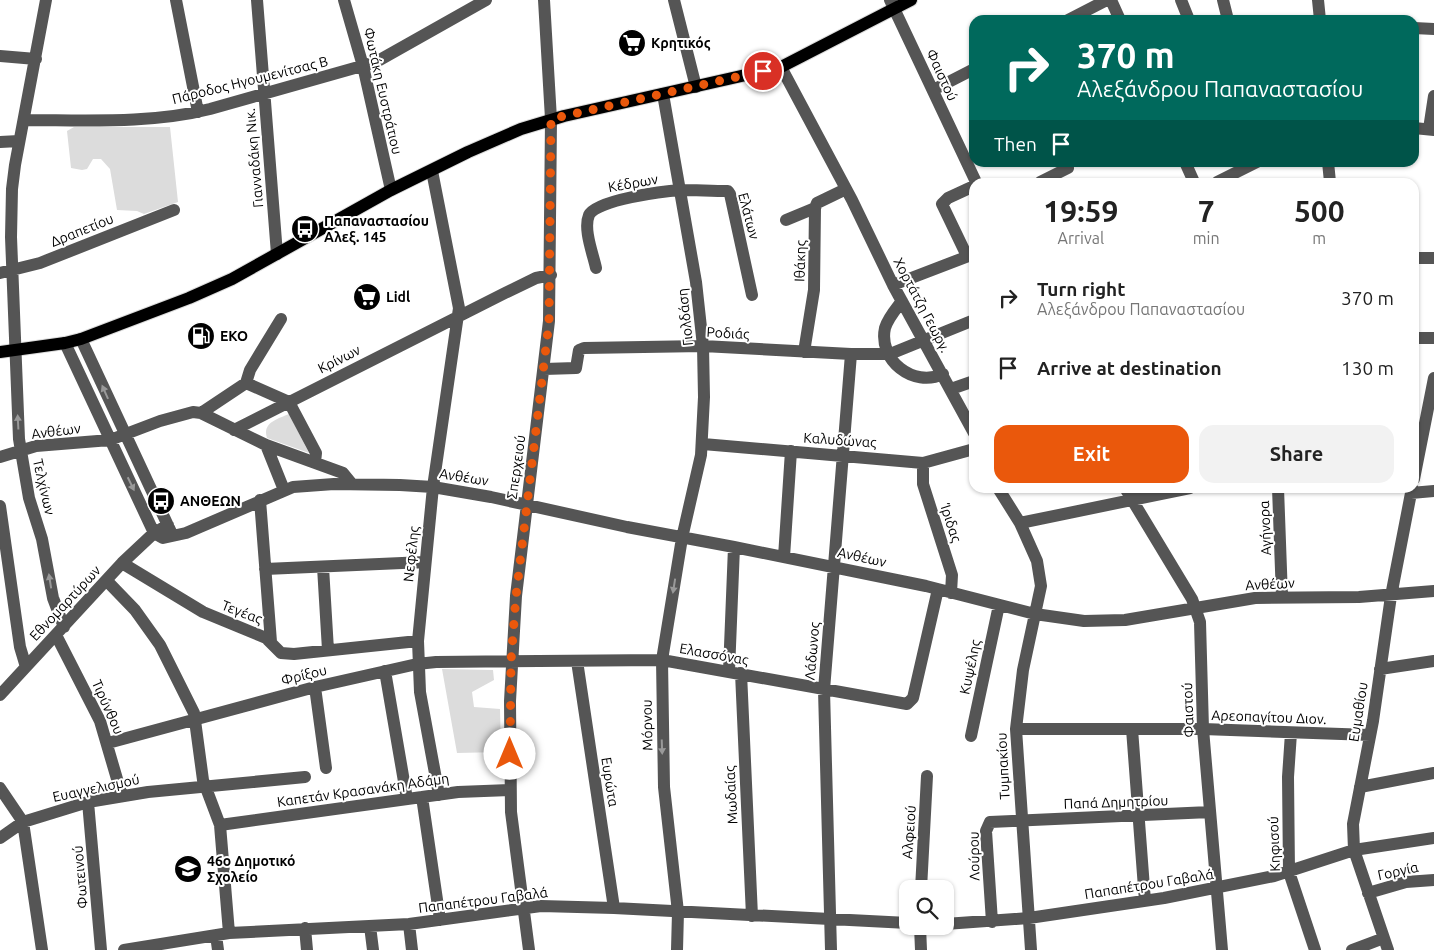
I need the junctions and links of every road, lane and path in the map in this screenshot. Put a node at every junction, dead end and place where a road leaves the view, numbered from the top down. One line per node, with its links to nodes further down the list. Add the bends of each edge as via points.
1 (46, 0): 22 (street, Τελχίνων)
2 (176, 0): 31 (street)
3 (257, 0): 28 (street, Γιανναδάκη Νικ.)
4 (344, 0): 23 (street, Φωτάκη Ευστράτιου)
5 (486, 0): 23 (street, Πάροδος Ηγουμενίτσας Β)
6 (544, 0): 32 (street, Σπερχειού)
7 (674, 0): 26 (street)
8 (911, 0): 13 (main road)
9 (1109, 0): 14 (street); 15 (street)
10 (1181, 0): 16 (street)
11 (1223, 0): 17 (street)
12 (1318, 0): 18 (street)
13 (893, 6): 24 (main road); 27 (street, Φαιστού)
14 (1078, 15)
15 (1117, 15)
16 (1187, 15)
17 (1227, 15)
18 (1320, 15)
19 (1419, 28): 20 (street)
20 (1434, 28)
21 (0, 56): 22 (street)
22 (36, 59): 33 (street, Τελχίνων)
23 (364, 66): 28 (street, Πάροδος Ηγουμενίτσας Β); 46 (street, Φωτάκη Ευστράτιου)
24 (781, 67): 26 (main road); 45 (street, Χορτάτζη Γεωργ.)
25 (969, 72): 27 (street)
26 (696, 87): 29 (main road)
27 (932, 90): 40 (street, Φαιστού)
28 (264, 94): 31 (street, Πάροδος Ηγουμενίτσας Β); 52 (street, Γιανναδάκη Νικ.)
29 (663, 94): 32 (main road); 47 (street, Γιολδάση)
30 (1434, 96): 34 (street)
31 (198, 112): 33 (street, Πάροδος Ηγουμενίτσας Β, via 146,118)
32 (551, 119): 39 (main road, via 496,139); 58 (street, Σπερχειού)
33 (24, 120): 35 (street, Τελχίνων)
34 (1431, 129)
35 (19, 141): 36 (street); 44 (street, Τελχίνων)
36 (0, 142)
37 (1247, 167): 42 (street)
38 (1068, 168): 41 (street)
39 (432, 171): 46 (main road); 62 (street, Νεφέλης, via 457,292)
40 (974, 178)
41 (1048, 178)
42 (1225, 178)
43 (969, 188): 51 (street, via 942,204)
44 (6, 189): 57 (street, Τελχίνων)
45 (846, 189): 48 (street, via 817,203); 59 (street, Χορτάτζη Γεωργ.)
46 (390, 190): 52 (main road)
47 (680, 190): 56 (street, Κέδρων, via 606,203 591,212 588,225); 60 (street, Ελάτων, via 728,191); 70 (street, Γιολδάση)
48 (815, 208): 50 (street); 73 (street, Ιθάκης, via 814,290)
49 (174, 210): 57 (street, Δραπετίου, via 40,263)
50 (786, 220)
51 (969, 253)
52 (277, 254): 67 (main road, via 206,291)
53 (969, 255): 59 (street)
54 (1419, 258): 55 (street)
55 (1434, 258)
56 (596, 268)
57 (6, 272): 71 (street, Τελχίνων)
58 (551, 275): 62 (street, via 536,278); 76 (street, Σπερχειού)
59 (893, 285): 61 (street, Χορτάτζη Γεωργ.)
60 (752, 295)
61 (902, 301): 68 (street, Χορτάτζη Γεωργ.); 75 (street, via 886,327 884,337)
62 (458, 316): 82 (street, Κρίνων); 100 (street, Νεφέλης)
63 (281, 319): 80 (street, via 250,370)
64 (969, 322): 68 (street, Ροδιάς)
65 (1419, 338): 66 (street)
66 (1434, 338)
67 (81, 339): 69 (main road); 87 (street, one-way to 67)
68 (923, 339): 75 (street, Ροδιάς); 77 (street, Χορτάτζη Γεωργ.)
69 (65, 343): 71 (main road); 89 (street)
70 (704, 346): 73 (street, Ροδιάς); 76 (street, Ροδιάς, via 584,348 579,350 576,368); 90 (street, Γιολδάση)
71 (15, 350): 72 (main road); 94 (street, Τελχίνων, one-way to 71)
72 (0, 352)
73 (804, 352): 74 (street, Ροδιάς)
74 (851, 354): 75 (street, Ροδιάς); 95 (street, Λάδωνος)
75 (890, 354): 77 (street, via 904,372 915,378 934,378)
76 (544, 369): 111 (street, Σπερχειού)
77 (942, 374): 81 (street, Χορτάτζη Γεωργ.)
78 (1434, 378): 83 (street)
79 (969, 382): 81 (street)
80 (246, 384): 82 (street); 84 (street)
81 (951, 389): 85 (street, Χορτάτζη Γεωργ.)
82 (289, 402): 86 (street, Κρίνων); 97 (street, via 316,453)
83 (1430, 410): 88 (street)
84 (201, 413): 86 (street); 87 (street, Ανθέων, via 193,412 160,421)
85 (969, 423)
86 (234, 430): 91 (street)
87 (125, 436): 89 (street, Ανθέων); 114 (street)
88 (1419, 437)
89 (110, 440): 94 (street, Ανθέων, via 44,445); 115 (street, one-way to 115)
90 (703, 444): 93 (street, Καλυδώνας); 117 (street, Γιολδάση)
91 (266, 445): 97 (street); 101 (street)
92 (969, 450): 98 (street, Καλυδώνας)
93 (792, 451): 95 (street, Καλυδώνας); 119 (street)
94 (21, 452): 96 (street, Ανθέων); 134 (street, Τελχίνων, one-way to 94, via 45,549 29,498)
95 (843, 455): 98 (street, Καλυδώνας); 123 (street, Λάδωνος)
96 (0, 457)
97 (315, 462): 99 (street, via 343,473)
98 (923, 462): 128 (street, Ίριδας, via 922,484 952,575)
99 (352, 484): 100 (street, Ανθέων); 101 (street, Ανθέων, via 308,485)
100 (433, 487): 111 (street, Ανθέων); 120 (street, Νεφέλης)
101 (284, 490): 109 (street, Ανθέων)
102 (1419, 490): 103 (street)
103 (1434, 491)
104 (1001, 493): 113 (street)
105 (1129, 493): 110 (street, Φαιστού)
106 (1166, 493): 110 (street)
107 (1278, 493): 129 (street, Αγήνορα)
108 (1410, 493): 130 (street, Ευμαθίου)
109 (260, 500): 116 (street, Ανθέων); 124 (street)
110 (1133, 500): 113 (street); 132 (street, Φαιστού)
111 (526, 504): 117 (street, Ανθέων); 139 (street, Σπερχειού)
112 (0, 506): 143 (street, via 20,647)
113 (1020, 523): 133 (street, via 1040,574)
114 (168, 525): 115 (street, Εθνομαρτύρων); 116 (street)
115 (155, 534): 116 (street, Ανθέων, via 163,538); 121 (street, Εθνομαρτύρων)
116 (173, 537)
117 (682, 538): 118 (street, Ανθέων); 138 (street, Μόρνου, one-way to 138)
118 (734, 546): 119 (street, Ανθέων); 146 (street, Μωδαίας)
119 (784, 557): 123 (street, Ανθέων)
120 (426, 562): 122 (street); 135 (street, Νεφέλης)
121 (122, 563): 125 (street, Εθνομαρτύρων); 136 (street, Τεγέας, via 203,612)
122 (323, 567): 124 (street); 137 (street)
123 (834, 567): 126 (street, Ανθέων); 149 (street, Λάδωνος)
124 (265, 568): 136 (street)
125 (107, 581): 134 (street, Εθνομαρτύρων); 150 (street, via 135,610 160,645)
126 (938, 589): 128 (street, Ανθέων); 149 (street, Ελασσόνας, via 913,698 909,703)
127 (1434, 591): 130 (street, Ανθέων)
128 (952, 593): 131 (street, Ανθέων)
129 (1282, 596): 130 (street, Ανθέων); 132 (street, Ανθέων)
130 (1391, 596): 144 (street, Ευμαθίου)
131 (998, 605): 133 (street, Ανθέων); 156 (street, Κυψέλης)
132 (1196, 608): 133 (street, Ανθέων, via 1101,622); 153 (street, Φαιστού, via 1201,636)
133 (1035, 614): 151 (street, Τυμπακίου, via 1023,670)
134 (60, 631): 143 (street, Εθνομαρτύρων); 157 (street, Τιρύνθου)
135 (418, 641): 137 (street, Τεγέας); 142 (street, Νεφέλης)
136 (271, 642): 137 (street, Τεγέας, via 284,653)
137 (328, 650)
138 (662, 660): 140 (street, Ελασσόνας); 146 (street, Ελασσόνας); 187 (street, Μόρνου, one-way to 187, via 664,787)
139 (511, 661): 140 (street, Ελασσόνας); 142 (street, Φρίξου); 165 (street, Σπερχειού)
140 (577, 661): 186 (street, Ευρώτα)
141 (1434, 661): 144 (street)
142 (418, 664): 145 (street, Φρίξου); 166 (street, Νεφέλης)
143 (26, 667): 147 (street, Εθνομαρτύρων)
144 (1380, 670): 155 (street, Ευμαθίου)
145 (385, 672): 148 (street, Φρίξου); 169 (street)
146 (735, 672): 149 (street, Ελασσόνας); 188 (street, Μωδαίας)
147 (3, 685)
148 (315, 687): 150 (street, Φρίξου); 158 (street)
149 (824, 690): 191 (street, Λάδωνος)
150 (196, 719): 157 (street, Φρίξου); 162 (street)
151 (1016, 729): 152 (street, Αρεοπαγίτου Διον.); 173 (street, Τυμπακίου)
152 (1132, 729): 153 (street, Αρεοπαγίτου Διον.); 172 (street)
153 (1203, 729): 154 (street, Αρεοπαγίτου Διον.); 171 (street, Φαιστού)
154 (1291, 733): 155 (street, Αρεοπαγίτου Διον.); 179 (street, Κηφισού)
155 (1370, 735): 163 (street, Ευμαθίου)
156 (971, 736)
157 (108, 743): 167 (street, Τιρύνθου)
158 (326, 768)
159 (1434, 773): 163 (street)
160 (928, 776): 180 (street, Αλφειού)
161 (305, 777): 162 (street, Ευαγγελισμού)
162 (205, 787): 167 (street, Ευαγγελισμού); 175 (street)
163 (1360, 787): 178 (street, Ευμαθίου, via 1353,824)
164 (0, 788): 174 (street)
165 (510, 790): 166 (street, Καπετάν Κρασανάκη Αδάμη); 185 (street, Σπερχειού)
166 (439, 795): 168 (street, Καπετάν Κρασανάκη Αδάμη)
167 (122, 796): 170 (street, Ευαγγελισμού)
168 (422, 797): 169 (street, Καπετάν Κρασανάκη Αδάμη); 190 (street)
169 (407, 799): 175 (street, Καπετάν Κρασανάκη Αδάμη)
170 (88, 802): 174 (street, Ευαγγελισμού); 202 (street, Φωτεινού)
171 (1210, 812): 172 (street, Παπά Δημητρίου); 182 (street, Φαιστού)
172 (1139, 817): 173 (street, Παπά Δημητρίου); 184 (street)
173 (1022, 820): 189 (street, Τυμπακίου); 192 (street, Λούρου, via 995,820 987,826)
174 (23, 822): 176 (street, Ευαγγελισμού); 201 (street)
175 (220, 825): 198 (street)
176 (0, 838)
177 (1434, 838): 178 (street, Παπαπέτρου Γαβαλά)
178 (1354, 850): 179 (street, Παπαπέτρου Γαβαλά); 183 (street, Ευμαθίου)
179 (1289, 872): 182 (street, Παπαπέτρου Γαβαλά); 214 (street, Κηφισού)
180 (922, 880)
181 (1434, 880): 183 (street, Γοργία, via 1406,882)
182 (1216, 888): 184 (street, Παπαπέτρου Γαβαλά); 213 (street, Φαιστού)
183 (1368, 893): 200 (street, Ευμαθίου)
184 (1145, 901): 189 (street, Παπαπέτρου Γαβαλά)
185 (524, 908): 186 (street, Παπαπέτρου Γαβαλά); 190 (street, Παπαπέτρου Γαβαλά); 208 (street, Σπερχειού)
186 (614, 908): 187 (street, Παπαπέτρου Γαβαλά)
187 (678, 912): 188 (street, Παπαπέτρου Γαβαλά); 209 (street, Μόρνου)
188 (752, 916): 191 (street, Παπαπέτρου Γαβαλά)
189 (1029, 918): 192 (street, Παπαπέτρου Γαβαλά); 212 (street, Τυμπακίου)
190 (440, 920): 194 (street, Παπαπέτρου Γαβαλά)
191 (830, 920): 193 (street, Παπαπέτρου Γαβαλά); 210 (street, Λάδωνος)
192 (992, 922): 195 (street, Παπαπέτρου Γαβαλά)
193 (899, 923)
194 (409, 924): 196 (street, Παπαπέτρου Γαβαλά); 207 (street)
195 (954, 924)
196 (370, 926): 197 (street, Παπαπέτρου Γαβαλά); 206 (street)
197 (306, 928): 198 (street, Παπαπέτρου Γαβαλά); 205 (street)
198 (223, 934): 203 (street, Παπαπέτρου Γαβαλά); 204 (street)
199 (920, 935): 211 (street)
200 (1386, 944): 215 (street, Ευμαθίου)
201 (42, 950)
202 (101, 950)
203 (130, 950)
204 (218, 950)
205 (307, 950)
206 (373, 950)
207 (412, 950)
208 (529, 950)
209 (677, 950)
210 (832, 950)
211 (921, 950)
212 (1031, 950)
213 (1222, 950)
214 (1315, 950)
215 (1352, 950)

